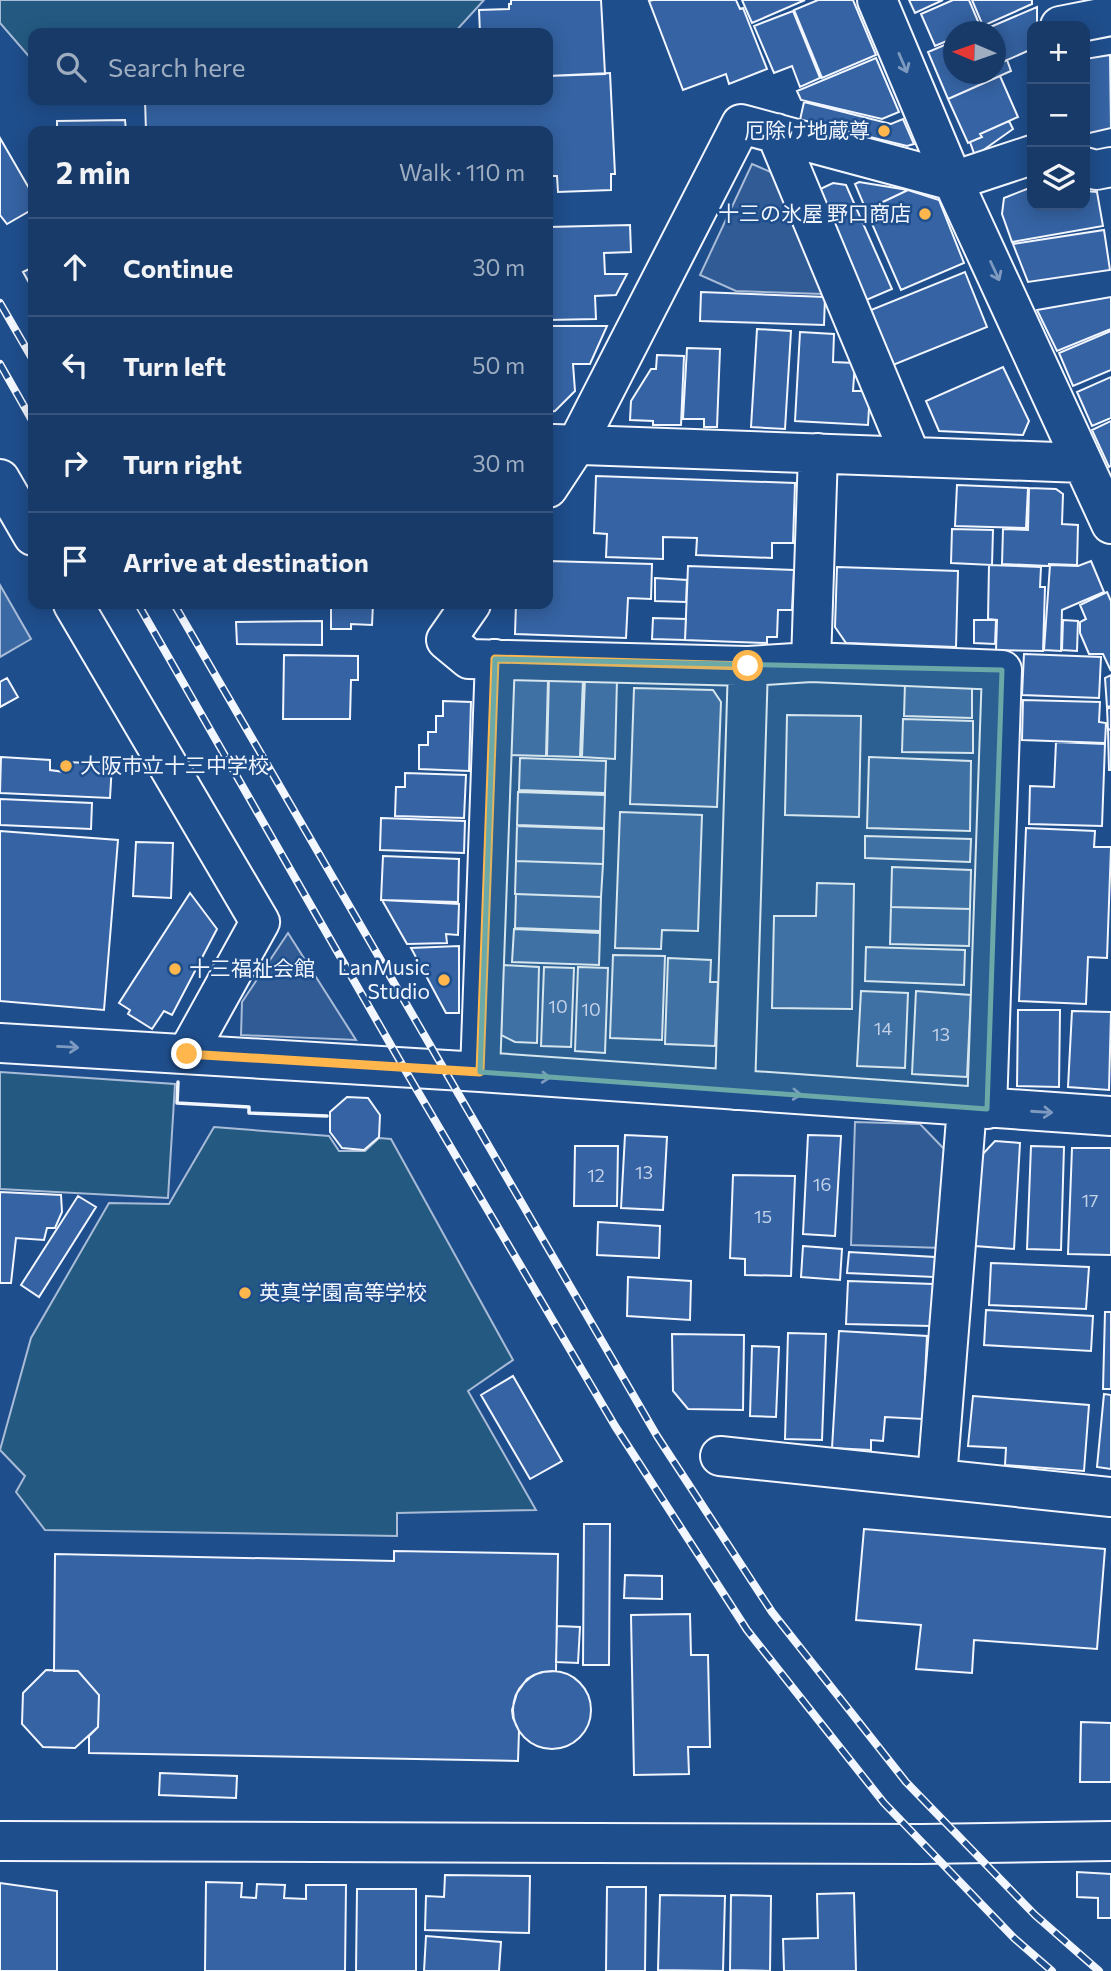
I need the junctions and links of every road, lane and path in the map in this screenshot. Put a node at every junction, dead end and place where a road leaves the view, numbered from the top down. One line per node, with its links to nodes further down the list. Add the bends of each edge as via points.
1 (877, 0): 10 (street, one-way to 10)
2 (1062, 0): 4 (street)
3 (1111, 16): 5 (street)
4 (1060, 21)
5 (1086, 21)
6 (776, 133): 10 (street); 11 (street, via 741,124); 13 (street)
7 (1027, 157): 10 (street)
8 (1111, 167): 9 (street)
9 (1090, 168)
10 (953, 181): 14 (street, one-way to 14)
11 (562, 444): 12 (street); 15 (street)
12 (818, 453): 13 (street); 22 (street)
13 (911, 457): 14 (street)
14 (1083, 463): 17 (street)
15 (553, 472)
16 (0, 478): 18 (street)
17 (1111, 524)
18 (28, 527)
19 (76, 609): 25 (street, via 260,922)
20 (468, 609): 21 (street, via 446,640 469,659)
21 (495, 659): 23 (street); 26 (street)
22 (811, 662): 23 (street); 28 (street, via 1002,670)
23 (748, 666): 27 (street)
24 (0, 1043): 25 (street, one-way to 25)
25 (187, 1054): 26 (street)
26 (480, 1072): 27 (street, one-way to 27)
27 (735, 1090): 28 (street, one-way to 28)
28 (977, 1108): 29 (street, one-way to 29); 31 (street)
29 (1111, 1116)
30 (720, 1456): 31 (street)
31 (937, 1478): 32 (street)
32 (1111, 1497)
33 (1111, 1840): 34 (street, via 922,1844)
34 (0, 1841)

